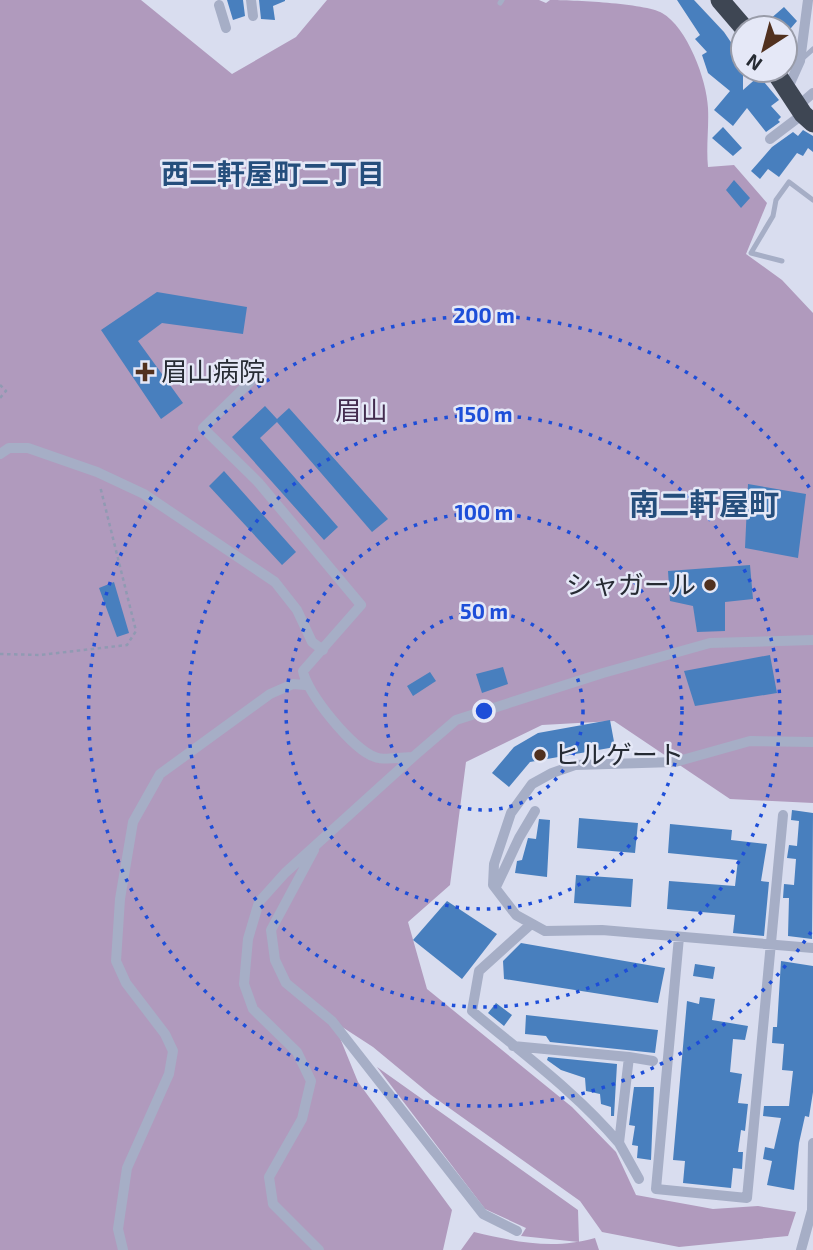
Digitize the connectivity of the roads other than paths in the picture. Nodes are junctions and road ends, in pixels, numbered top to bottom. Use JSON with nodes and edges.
{"nodes":[{"id":1,"x":251,"y":0,"type":"edge"},
{"id":2,"x":720,"y":0,"type":"edge"},
{"id":3,"x":808,"y":0,"type":"edge"},
{"id":4,"x":218,"y":2,"type":"edge"},
{"id":5,"x":732,"y":14,"type":"edge"},
{"id":6,"x":253,"y":16,"type":"dead end"},
{"id":7,"x":226,"y":28,"type":"dead end"},
{"id":8,"x":813,"y":50,"type":"edge"},
{"id":9,"x":800,"y":61,"type":"junction"},
{"id":10,"x":783,"y":84,"type":"edge"},
{"id":11,"x":787,"y":90,"type":"junction"},
{"id":12,"x":807,"y":109,"type":"edge"},
{"id":13,"x":770,"y":139,"type":"dead end"},
{"id":14,"x":813,"y":200,"type":"edge"},
{"id":15,"x":782,"y":261,"type":"dead end"},
{"id":16,"x":252,"y":380,"type":"dead end"},
{"id":17,"x":0,"y":454,"type":"edge"},
{"id":18,"x":813,"y":640,"type":"edge"},
{"id":19,"x":323,"y":650,"type":"junction"},
{"id":20,"x":305,"y":685,"type":"junction"},
{"id":21,"x":813,"y":742,"type":"edge"},
{"id":22,"x":413,"y":757,"type":"junction"},
{"id":23,"x":535,"y":811,"type":"dead end"},
{"id":24,"x":783,"y":815,"type":"dead end"},
{"id":25,"x":320,"y":840,"type":"junction"},
{"id":26,"x":496,"y":888,"type":"junction"},
{"id":27,"x":530,"y":925,"type":"junction"},
{"id":28,"x":679,"y":937,"type":"junction"},
{"id":29,"x":769,"y":944,"type":"junction"},
{"id":30,"x":813,"y":948,"type":"edge"},
{"id":31,"x":513,"y":1046,"type":"junction"},
{"id":32,"x":629,"y":1058,"type":"junction"},
{"id":33,"x":653,"y":1061,"type":"dead end"},
{"id":34,"x":619,"y":1143,"type":"junction"},
{"id":35,"x":813,"y":1143,"type":"edge"},
{"id":36,"x":639,"y":1179,"type":"dead end"},
{"id":37,"x":517,"y":1231,"type":"dead end"},
{"id":38,"x":123,"y":1250,"type":"edge"},
{"id":39,"x":319,"y":1250,"type":"edge"},
{"id":40,"x":801,"y":1250,"type":"edge"}],
"edges":[{"from":1,"to":6,"type":"street"},
{"from":2,"to":5,"type":"highway"},
{"from":3,"to":9,"type":"street"},
{"from":4,"to":7,"type":"street"},
{"from":8,"to":9,"type":"lane"},
{"from":9,"to":11,"type":"street"},
{"from":10,"to":11,"type":"highway"},
{"from":11,"to":12,"type":"highway"},
{"from":12,"to":13,"type":"street"},
{"from":14,"to":15,"type":"lane"},
{"from":16,"to":19,"type":"street"},
{"from":17,"to":19,"type":"street"},
{"from":18,"to":22,"type":"street"},
{"from":19,"to":20,"type":"street"},
{"from":20,"to":22,"type":"street"},
{"from":20,"to":38,"type":"street"},
{"from":21,"to":26,"type":"street"},
{"from":22,"to":25,"type":"street"},
{"from":23,"to":26,"type":"street"},
{"from":24,"to":29,"type":"street"},
{"from":25,"to":37,"type":"street"},
{"from":25,"to":39,"type":"street"},
{"from":26,"to":27,"type":"street"},
{"from":27,"to":28,"type":"street"},
{"from":27,"to":31,"type":"street"},
{"from":28,"to":29,"type":"street"},
{"from":28,"to":29,"type":"street"},
{"from":29,"to":30,"type":"street"},
{"from":31,"to":32,"type":"street"},
{"from":31,"to":34,"type":"street"},
{"from":32,"to":33,"type":"street"},
{"from":32,"to":34,"type":"street"},
{"from":34,"to":36,"type":"street"},
{"from":35,"to":40,"type":"street"}]}
